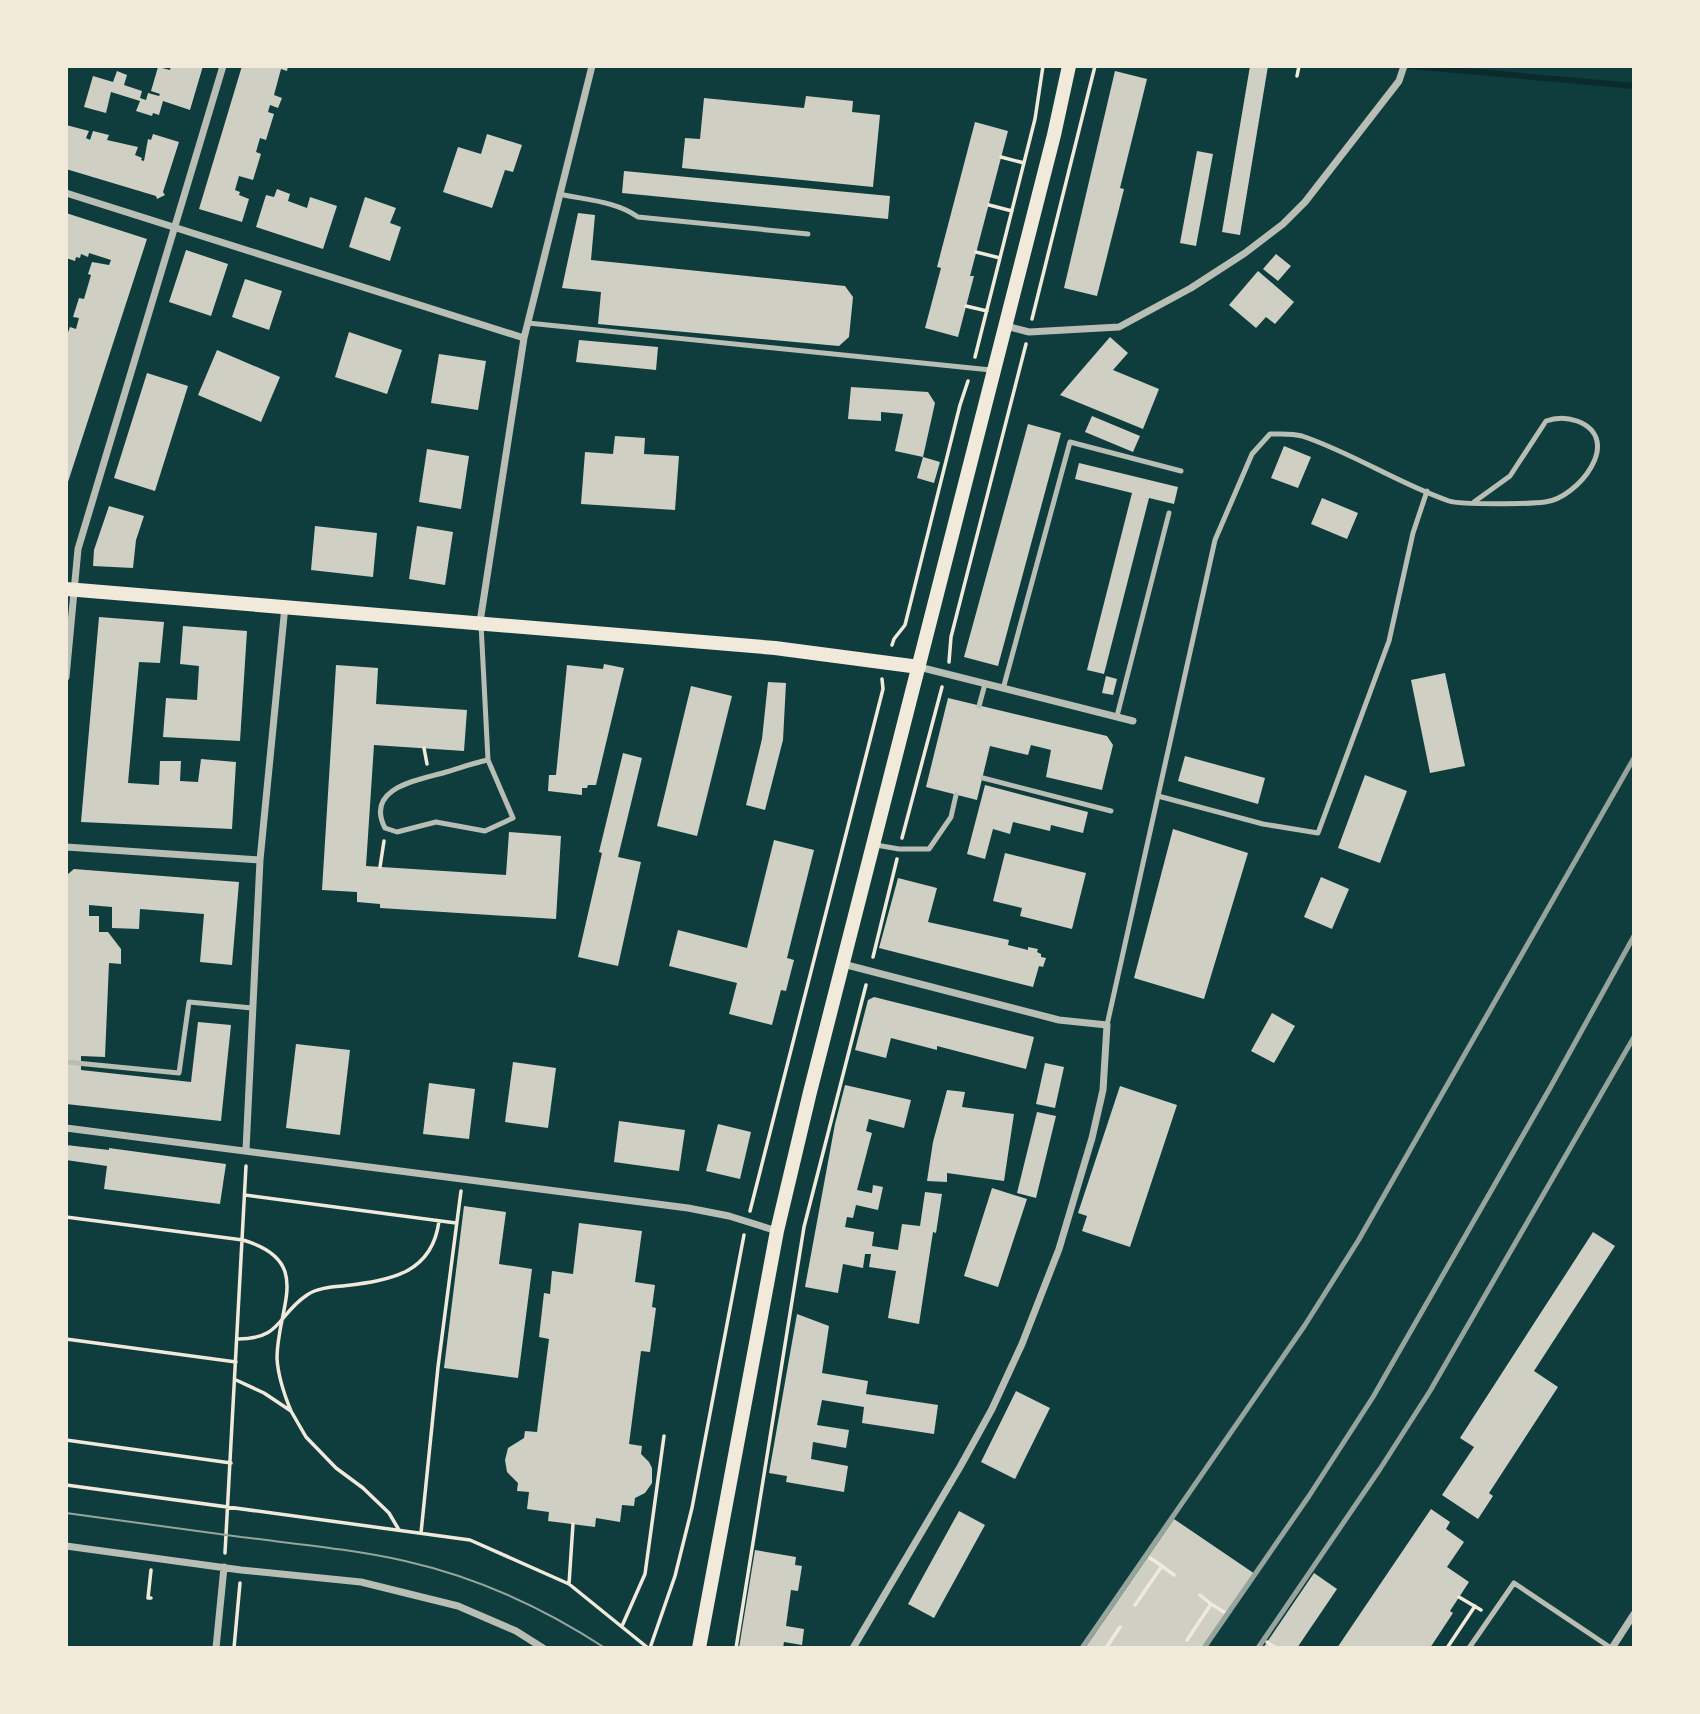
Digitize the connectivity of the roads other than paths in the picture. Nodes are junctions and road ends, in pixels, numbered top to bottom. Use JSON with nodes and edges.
{"nodes":[{"id":1,"x":223,"y":66,"type":"edge"},
{"id":2,"x":592,"y":66,"type":"edge"},
{"id":3,"x":1069,"y":66,"type":"edge"},
{"id":4,"x":1404,"y":66,"type":"edge"},
{"id":5,"x":66,"y":193,"type":"edge"},
{"id":6,"x":559,"y":194,"type":"junction"},
{"id":7,"x":175,"y":226,"type":"junction"},
{"id":8,"x":808,"y":234,"type":"dead end"},
{"id":9,"x":528,"y":323,"type":"junction"},
{"id":10,"x":1006,"y":326,"type":"junction"},
{"id":11,"x":523,"y":338,"type":"junction"},
{"id":12,"x":994,"y":371,"type":"junction"},
{"id":13,"x":1181,"y":471,"type":"dead end"},
{"id":14,"x":1427,"y":491,"type":"junction"},
{"id":15,"x":1474,"y":502,"type":"junction"},
{"id":16,"x":1169,"y":513,"type":"dead end"},
{"id":17,"x":71,"y":589,"type":"edge"},
{"id":18,"x":285,"y":606,"type":"junction"},
{"id":19,"x":481,"y":622,"type":"junction"},
{"id":20,"x":919,"y":667,"type":"junction"},
{"id":21,"x":66,"y":677,"type":"edge"},
{"id":22,"x":985,"y":684,"type":"junction"},
{"id":23,"x":1003,"y":689,"type":"junction"},
{"id":24,"x":979,"y":706,"type":"dead end"},
{"id":25,"x":1117,"y":716,"type":"junction"},
{"id":26,"x":1133,"y":720,"type":"dead end"},
{"id":27,"x":488,"y":760,"type":"junction"},
{"id":28,"x":983,"y":778,"type":"dead end"},
{"id":29,"x":956,"y":794,"type":"dead end"},
{"id":30,"x":1158,"y":796,"type":"junction"},
{"id":31,"x":1111,"y":811,"type":"dead end"},
{"id":32,"x":873,"y":844,"type":"junction"},
{"id":33,"x":66,"y":848,"type":"edge"},
{"id":34,"x":260,"y":860,"type":"junction"},
{"id":35,"x":843,"y":964,"type":"junction"},
{"id":36,"x":252,"y":1008,"type":"junction"},
{"id":37,"x":1107,"y":1025,"type":"junction"},
{"id":38,"x":66,"y":1062,"type":"edge"},
{"id":39,"x":66,"y":1128,"type":"edge"},
{"id":40,"x":246,"y":1150,"type":"junction"},
{"id":41,"x":777,"y":1231,"type":"junction"},
{"id":42,"x":66,"y":1546,"type":"edge"},
{"id":43,"x":224,"y":1567,"type":"junction"},
{"id":44,"x":1633,"y":1614,"type":"edge"},
{"id":45,"x":216,"y":1647,"type":"edge"},
{"id":46,"x":543,"y":1647,"type":"edge"},
{"id":47,"x":699,"y":1647,"type":"edge"},
{"id":48,"x":853,"y":1647,"type":"edge"},
{"id":49,"x":1469,"y":1647,"type":"edge"},
{"id":50,"x":1612,"y":1647,"type":"edge"}],
"edges":[{"from":1,"to":7,"type":"street"},
{"from":2,"to":6,"type":"street"},
{"from":3,"to":10,"type":"main road"},
{"from":4,"to":10,"type":"street"},
{"from":5,"to":7,"type":"street"},
{"from":6,"to":8,"type":"lane"},
{"from":6,"to":9,"type":"street"},
{"from":7,"to":11,"type":"street"},
{"from":7,"to":17,"type":"street"},
{"from":9,"to":11,"type":"street"},
{"from":9,"to":12,"type":"lane"},
{"from":10,"to":12,"type":"main road"},
{"from":11,"to":19,"type":"street"},
{"from":12,"to":20,"type":"main road"},
{"from":13,"to":23,"type":"lane"},
{"from":14,"to":15,"type":"lane"},
{"from":14,"to":30,"type":"lane"},
{"from":14,"to":30,"type":"lane"},
{"from":15,"to":15,"type":"lane"},
{"from":16,"to":25,"type":"lane"},
{"from":17,"to":18,"type":"main road"},
{"from":17,"to":21,"type":"street"},
{"from":18,"to":19,"type":"main road"},
{"from":18,"to":34,"type":"street"},
{"from":19,"to":20,"type":"main road"},
{"from":19,"to":27,"type":"lane"},
{"from":20,"to":22,"type":"street"},
{"from":20,"to":32,"type":"main road"},
{"from":22,"to":23,"type":"street"},
{"from":22,"to":24,"type":"lane"},
{"from":23,"to":25,"type":"street"},
{"from":25,"to":26,"type":"street"},
{"from":27,"to":27,"type":"lane"},
{"from":28,"to":31,"type":"lane"},
{"from":29,"to":32,"type":"lane"},
{"from":30,"to":37,"type":"lane"},
{"from":32,"to":35,"type":"main road"},
{"from":33,"to":34,"type":"street"},
{"from":34,"to":36,"type":"street"},
{"from":35,"to":37,"type":"street"},
{"from":35,"to":41,"type":"main road"},
{"from":36,"to":38,"type":"lane"},
{"from":36,"to":40,"type":"street"},
{"from":37,"to":48,"type":"street"},
{"from":39,"to":40,"type":"street"},
{"from":40,"to":41,"type":"street"},
{"from":41,"to":47,"type":"main road"},
{"from":42,"to":43,"type":"street"},
{"from":43,"to":45,"type":"street"},
{"from":43,"to":46,"type":"street"},
{"from":44,"to":50,"type":"street"},
{"from":49,"to":50,"type":"lane"}]}
